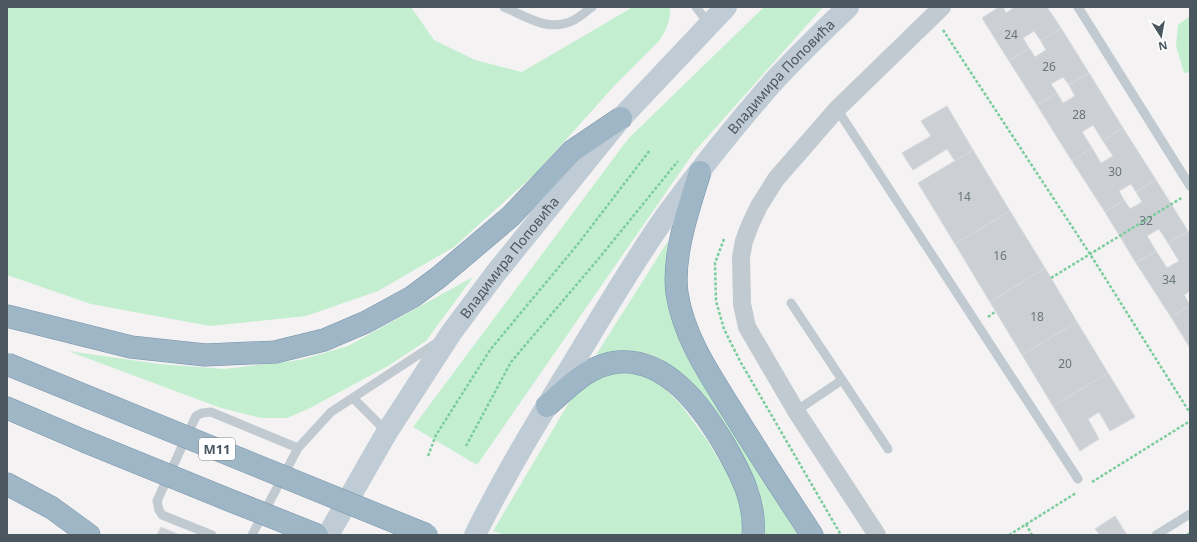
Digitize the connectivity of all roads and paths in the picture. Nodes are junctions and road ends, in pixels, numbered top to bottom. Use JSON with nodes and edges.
{"nodes":[{"id":1,"x":504,"y":7,"type":"edge"},
{"id":2,"x":592,"y":7,"type":"edge"},
{"id":3,"x":696,"y":7,"type":"edge"},
{"id":4,"x":726,"y":7,"type":"edge"},
{"id":5,"x":848,"y":7,"type":"edge"},
{"id":6,"x":1078,"y":7,"type":"edge"},
{"id":7,"x":937,"y":11,"type":"edge"},
{"id":8,"x":709,"y":24,"type":"junction"},
{"id":9,"x":837,"y":109,"type":"junction"},
{"id":10,"x":621,"y":118,"type":"junction"},
{"id":11,"x":650,"y":150,"type":"dead end"},
{"id":12,"x":678,"y":161,"type":"dead end"},
{"id":13,"x":700,"y":172,"type":"junction"},
{"id":14,"x":1190,"y":186,"type":"edge"},
{"id":15,"x":1185,"y":196,"type":"dead end"},
{"id":16,"x":724,"y":238,"type":"dead end"},
{"id":17,"x":1090,"y":254,"type":"junction"},
{"id":18,"x":1051,"y":278,"type":"dead end"},
{"id":19,"x":791,"y":303,"type":"dead end"},
{"id":20,"x":7,"y":316,"type":"edge"},
{"id":21,"x":451,"y":333,"type":"junction"},
{"id":22,"x":7,"y":364,"type":"edge"},
{"id":23,"x":842,"y":380,"type":"junction"},
{"id":24,"x":353,"y":398,"type":"junction"},
{"id":25,"x":547,"y":406,"type":"junction"},
{"id":26,"x":7,"y":408,"type":"edge"},
{"id":27,"x":796,"y":411,"type":"junction"},
{"id":28,"x":1190,"y":413,"type":"edge"},
{"id":29,"x":1190,"y":421,"type":"edge"},
{"id":30,"x":387,"y":432,"type":"junction"},
{"id":31,"x":466,"y":446,"type":"dead end"},
{"id":32,"x":298,"y":448,"type":"junction"},
{"id":33,"x":888,"y":449,"type":"dead end"},
{"id":34,"x":428,"y":456,"type":"dead end"},
{"id":35,"x":1078,"y":479,"type":"dead end"},
{"id":36,"x":1092,"y":483,"type":"dead end"},
{"id":37,"x":7,"y":484,"type":"edge"},
{"id":38,"x":1078,"y":491,"type":"dead end"},
{"id":39,"x":1190,"y":514,"type":"edge"},
{"id":40,"x":1026,"y":524,"type":"junction"},
{"id":41,"x":1190,"y":533,"type":"edge"},
{"id":42,"x":89,"y":535,"type":"edge"},
{"id":43,"x":212,"y":535,"type":"edge"},
{"id":44,"x":252,"y":535,"type":"edge"},
{"id":45,"x":317,"y":535,"type":"edge"},
{"id":46,"x":328,"y":535,"type":"edge"},
{"id":47,"x":427,"y":535,"type":"edge"},
{"id":48,"x":475,"y":535,"type":"edge"},
{"id":49,"x":754,"y":535,"type":"edge"},
{"id":50,"x":812,"y":535,"type":"edge"},
{"id":51,"x":841,"y":535,"type":"edge"},
{"id":52,"x":877,"y":535,"type":"edge"},
{"id":53,"x":1009,"y":535,"type":"edge"},
{"id":54,"x":1032,"y":535,"type":"edge"},
{"id":55,"x":1156,"y":535,"type":"edge"},
{"id":56,"x":1187,"y":535,"type":"edge"}],
"edges":[{"from":1,"to":2,"type":"lane"},
{"from":3,"to":8,"type":"lane"},
{"from":4,"to":8,"type":"main road","name":"Владимира Поповића"},
{"from":5,"to":13,"type":"main road","name":"Владимира Поповића"},
{"from":6,"to":14,"type":"lane"},
{"from":7,"to":9,"type":"street"},
{"from":7,"to":17,"type":"path"},
{"from":8,"to":10,"type":"main road","name":"Владимира Поповића"},
{"from":9,"to":27,"type":"street"},
{"from":9,"to":35,"type":"lane"},
{"from":10,"to":20,"type":"highway"},
{"from":10,"to":21,"type":"main road","name":"Владимира Поповића"},
{"from":11,"to":34,"type":"path"},
{"from":12,"to":31,"type":"path"},
{"from":13,"to":25,"type":"main road","name":"Владимира Поповића"},
{"from":13,"to":50,"type":"highway"},
{"from":15,"to":17,"type":"path"},
{"from":16,"to":51,"type":"path"},
{"from":17,"to":18,"type":"path"},
{"from":17,"to":28,"type":"path"},
{"from":19,"to":23,"type":"lane"},
{"from":21,"to":24,"type":"lane"},
{"from":21,"to":30,"type":"main road","name":"Владимира Поповића"},
{"from":22,"to":47,"type":"highway","number":"M11","bridge":true},
{"from":23,"to":27,"type":"lane"},
{"from":23,"to":33,"type":"lane"},
{"from":24,"to":30,"type":"lane"},
{"from":24,"to":32,"type":"lane"},
{"from":25,"to":48,"type":"main road","name":"Владимира Поповића"},
{"from":25,"to":49,"type":"highway"},
{"from":26,"to":45,"type":"highway","bridge":true},
{"from":27,"to":52,"type":"street"},
{"from":29,"to":36,"type":"path"},
{"from":30,"to":46,"type":"main road","name":"Владимира Поповића"},
{"from":32,"to":43,"type":"lane"},
{"from":32,"to":44,"type":"lane"},
{"from":37,"to":42,"type":"highway"},
{"from":38,"to":40,"type":"path"},
{"from":39,"to":55,"type":"lane"},
{"from":40,"to":53,"type":"path"},
{"from":40,"to":54,"type":"path"},
{"from":41,"to":56,"type":"path"}]}
